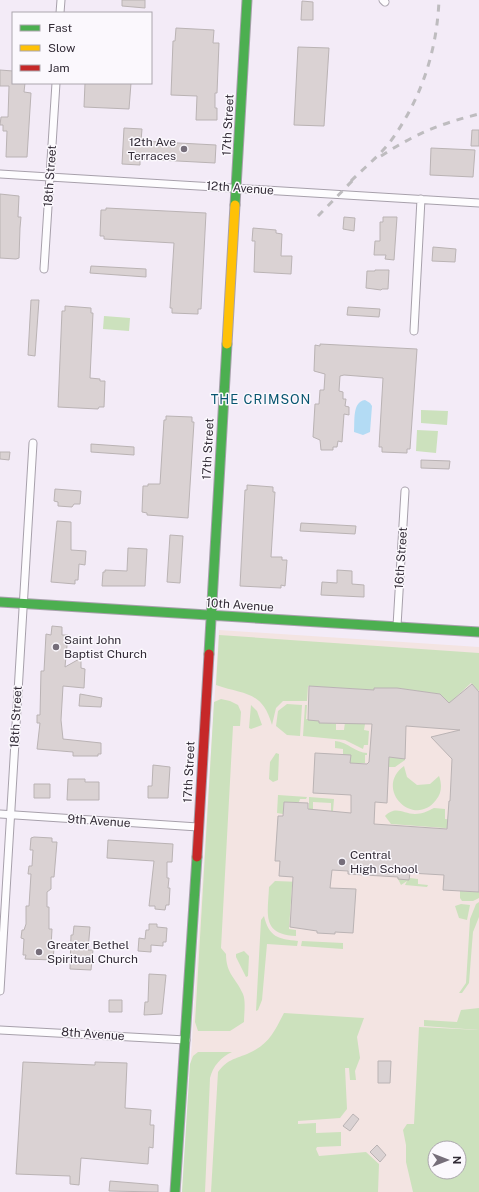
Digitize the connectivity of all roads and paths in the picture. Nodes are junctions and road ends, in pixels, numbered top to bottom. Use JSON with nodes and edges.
{"nodes":[{"id":1,"x":61,"y":0,"type":"edge"},
{"id":2,"x":247,"y":0,"type":"edge"},
{"id":3,"x":60,"y":12,"type":"edge"},
{"id":4,"x":56,"y":84,"type":"edge"},
{"id":5,"x":0,"y":174,"type":"edge"},
{"id":6,"x":50,"y":177,"type":"junction"},
{"id":7,"x":237,"y":188,"type":"junction"},
{"id":8,"x":421,"y":199,"type":"junction"},
{"id":9,"x":479,"y":203,"type":"edge"},
{"id":10,"x":44,"y":269,"type":"dead end"},
{"id":11,"x":414,"y":331,"type":"dead end"},
{"id":12,"x":33,"y":443,"type":"dead end"},
{"id":13,"x":405,"y":491,"type":"dead end"},
{"id":14,"x":0,"y":602,"type":"edge"},
{"id":15,"x":23,"y":603,"type":"junction"},
{"id":16,"x":211,"y":615,"type":"junction"},
{"id":17,"x":397,"y":626,"type":"junction"},
{"id":18,"x":479,"y":632,"type":"edge"},
{"id":19,"x":0,"y":814,"type":"edge"},
{"id":20,"x":11,"y":815,"type":"junction"},
{"id":21,"x":198,"y":827,"type":"junction"},
{"id":22,"x":0,"y":991,"type":"edge"},
{"id":23,"x":0,"y":1030,"type":"edge"},
{"id":24,"x":186,"y":1040,"type":"junction"},
{"id":25,"x":175,"y":1192,"type":"edge"}],
"edges":[{"from":1,"to":3,"type":"street"},
{"from":2,"to":7,"type":"street","name":"17th Street"},
{"from":4,"to":6,"type":"street","name":"18th Street"},
{"from":5,"to":6,"type":"street","name":"12th Avenue"},
{"from":6,"to":7,"type":"street","name":"12th Avenue"},
{"from":6,"to":10,"type":"street","name":"18th Street"},
{"from":7,"to":8,"type":"street","name":"12th Avenue"},
{"from":7,"to":16,"type":"street","name":"17th Street"},
{"from":8,"to":9,"type":"street","name":"12th Avenue"},
{"from":8,"to":11,"type":"street"},
{"from":12,"to":15,"type":"street","name":"18th Street"},
{"from":13,"to":17,"type":"street","name":"16th Street"},
{"from":14,"to":15,"type":"street","name":"10th Avenue"},
{"from":15,"to":16,"type":"street","name":"10th Avenue"},
{"from":15,"to":20,"type":"street","name":"18th Street"},
{"from":16,"to":17,"type":"street","name":"10th Avenue"},
{"from":16,"to":21,"type":"street","name":"17th Street"},
{"from":17,"to":18,"type":"street","name":"10th Avenue"},
{"from":19,"to":20,"type":"street","name":"9th Avenue"},
{"from":20,"to":21,"type":"street","name":"9th Avenue"},
{"from":20,"to":22,"type":"street","name":"18th Street"},
{"from":21,"to":24,"type":"street","name":"17th Street"},
{"from":23,"to":24,"type":"street","name":"8th Avenue"},
{"from":24,"to":25,"type":"street","name":"17th Street"}]}
